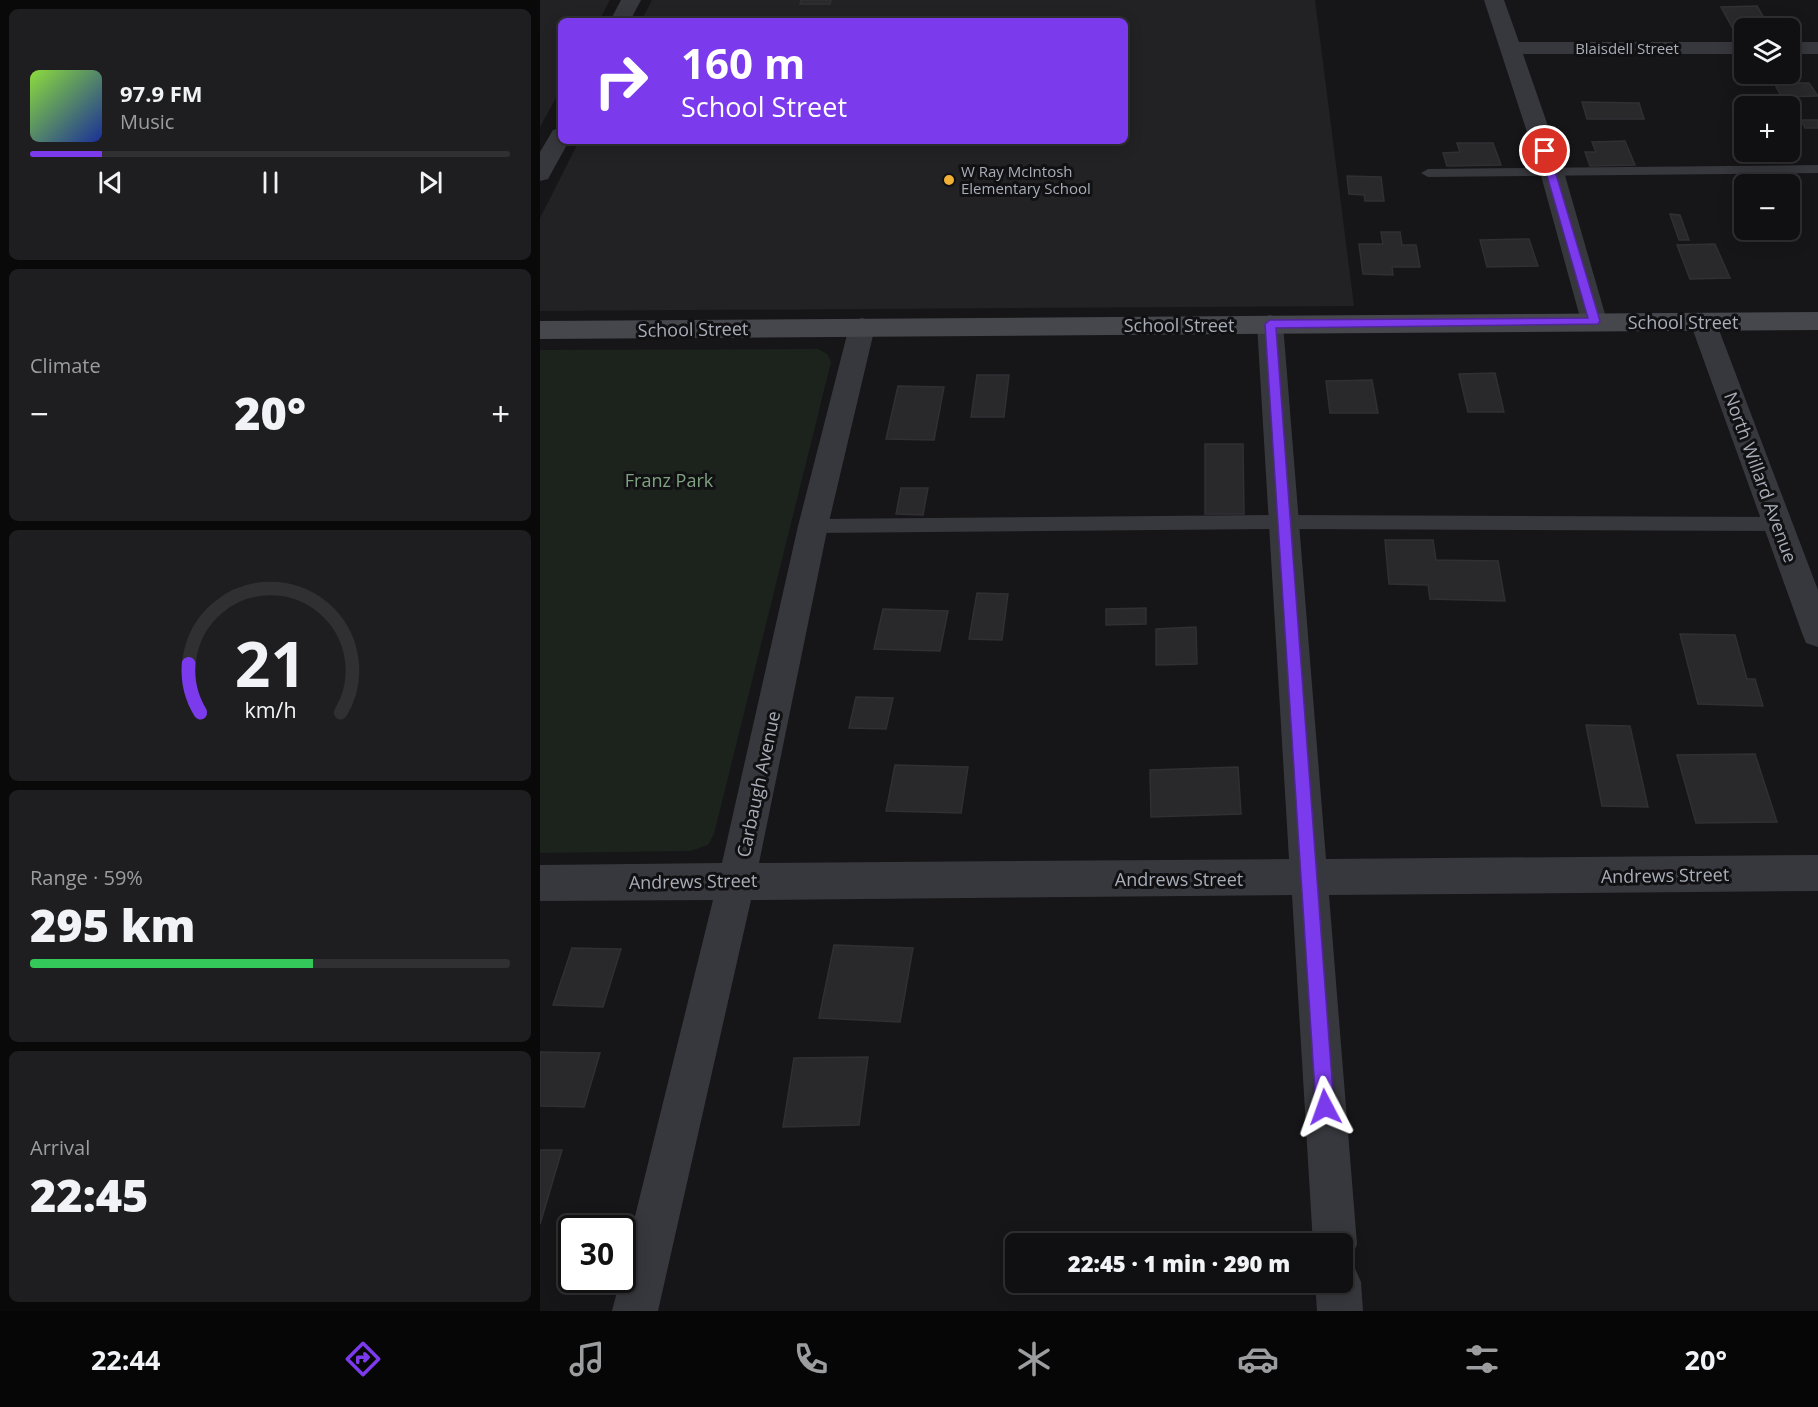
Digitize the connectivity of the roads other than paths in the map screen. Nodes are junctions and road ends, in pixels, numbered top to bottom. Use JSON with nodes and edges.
{"nodes":[{"id":1,"x":631,"y":0,"type":"edge"},
{"id":2,"x":1494,"y":0,"type":"edge"},
{"id":3,"x":622,"y":18,"type":"edge"},
{"id":4,"x":1509,"y":48,"type":"junction"},
{"id":5,"x":1734,"y":48,"type":"edge"},
{"id":6,"x":1800,"y":48,"type":"edge"},
{"id":7,"x":1818,"y":48,"type":"edge"},
{"id":8,"x":558,"y":141,"type":"edge"},
{"id":9,"x":1818,"y":169,"type":"edge"},
{"id":10,"x":1552,"y":171,"type":"junction"},
{"id":11,"x":1428,"y":173,"type":"dead end"},
{"id":12,"x":540,"y":174,"type":"edge"},
{"id":13,"x":1594,"y":321,"type":"junction"},
{"id":14,"x":1818,"y":321,"type":"edge"},
{"id":15,"x":1703,"y":322,"type":"junction"},
{"id":16,"x":1270,"y":324,"type":"junction"},
{"id":17,"x":862,"y":327,"type":"junction"},
{"id":18,"x":540,"y":330,"type":"edge"},
{"id":19,"x":1285,"y":522,"type":"junction"},
{"id":20,"x":1779,"y":524,"type":"junction"},
{"id":21,"x":813,"y":526,"type":"junction"},
{"id":22,"x":1818,"y":633,"type":"edge"},
{"id":23,"x":1818,"y":873,"type":"edge"},
{"id":24,"x":1308,"y":879,"type":"junction"},
{"id":25,"x":737,"y":880,"type":"junction"},
{"id":26,"x":540,"y":883,"type":"edge"},
{"id":27,"x":1334,"y":1233,"type":"edge"},
{"id":28,"x":1339,"y":1293,"type":"edge"},
{"id":29,"x":635,"y":1311,"type":"edge"},
{"id":30,"x":1340,"y":1311,"type":"edge"}],
"edges":[{"from":1,"to":3,"type":"street"},
{"from":2,"to":4,"type":"street"},
{"from":4,"to":5,"type":"street","name":"Blaisdell Street"},
{"from":4,"to":10,"type":"street"},
{"from":6,"to":7,"type":"street"},
{"from":8,"to":12,"type":"street"},
{"from":9,"to":10,"type":"lane"},
{"from":10,"to":11,"type":"lane"},
{"from":10,"to":13,"type":"street"},
{"from":13,"to":15,"type":"main road","name":"School Street"},
{"from":13,"to":16,"type":"main road","name":"School Street"},
{"from":14,"to":15,"type":"main road","name":"School Street"},
{"from":15,"to":20,"type":"street","name":"North Willard Avenue"},
{"from":16,"to":17,"type":"main road","name":"School Street"},
{"from":16,"to":19,"type":"street"},
{"from":17,"to":18,"type":"main road","name":"School Street"},
{"from":17,"to":21,"type":"street","name":"Carbaugh Avenue"},
{"from":19,"to":20,"type":"lane"},
{"from":19,"to":21,"type":"lane"},
{"from":19,"to":24,"type":"street"},
{"from":20,"to":22,"type":"street","name":"North Willard Avenue"},
{"from":21,"to":25,"type":"street","name":"Carbaugh Avenue"},
{"from":23,"to":24,"type":"street","name":"Andrews Street"},
{"from":24,"to":25,"type":"street","name":"Andrews Street"},
{"from":24,"to":27,"type":"street"},
{"from":25,"to":26,"type":"street","name":"Andrews Street"},
{"from":25,"to":29,"type":"street","name":"Carbaugh Avenue"},
{"from":28,"to":30,"type":"street"}]}
